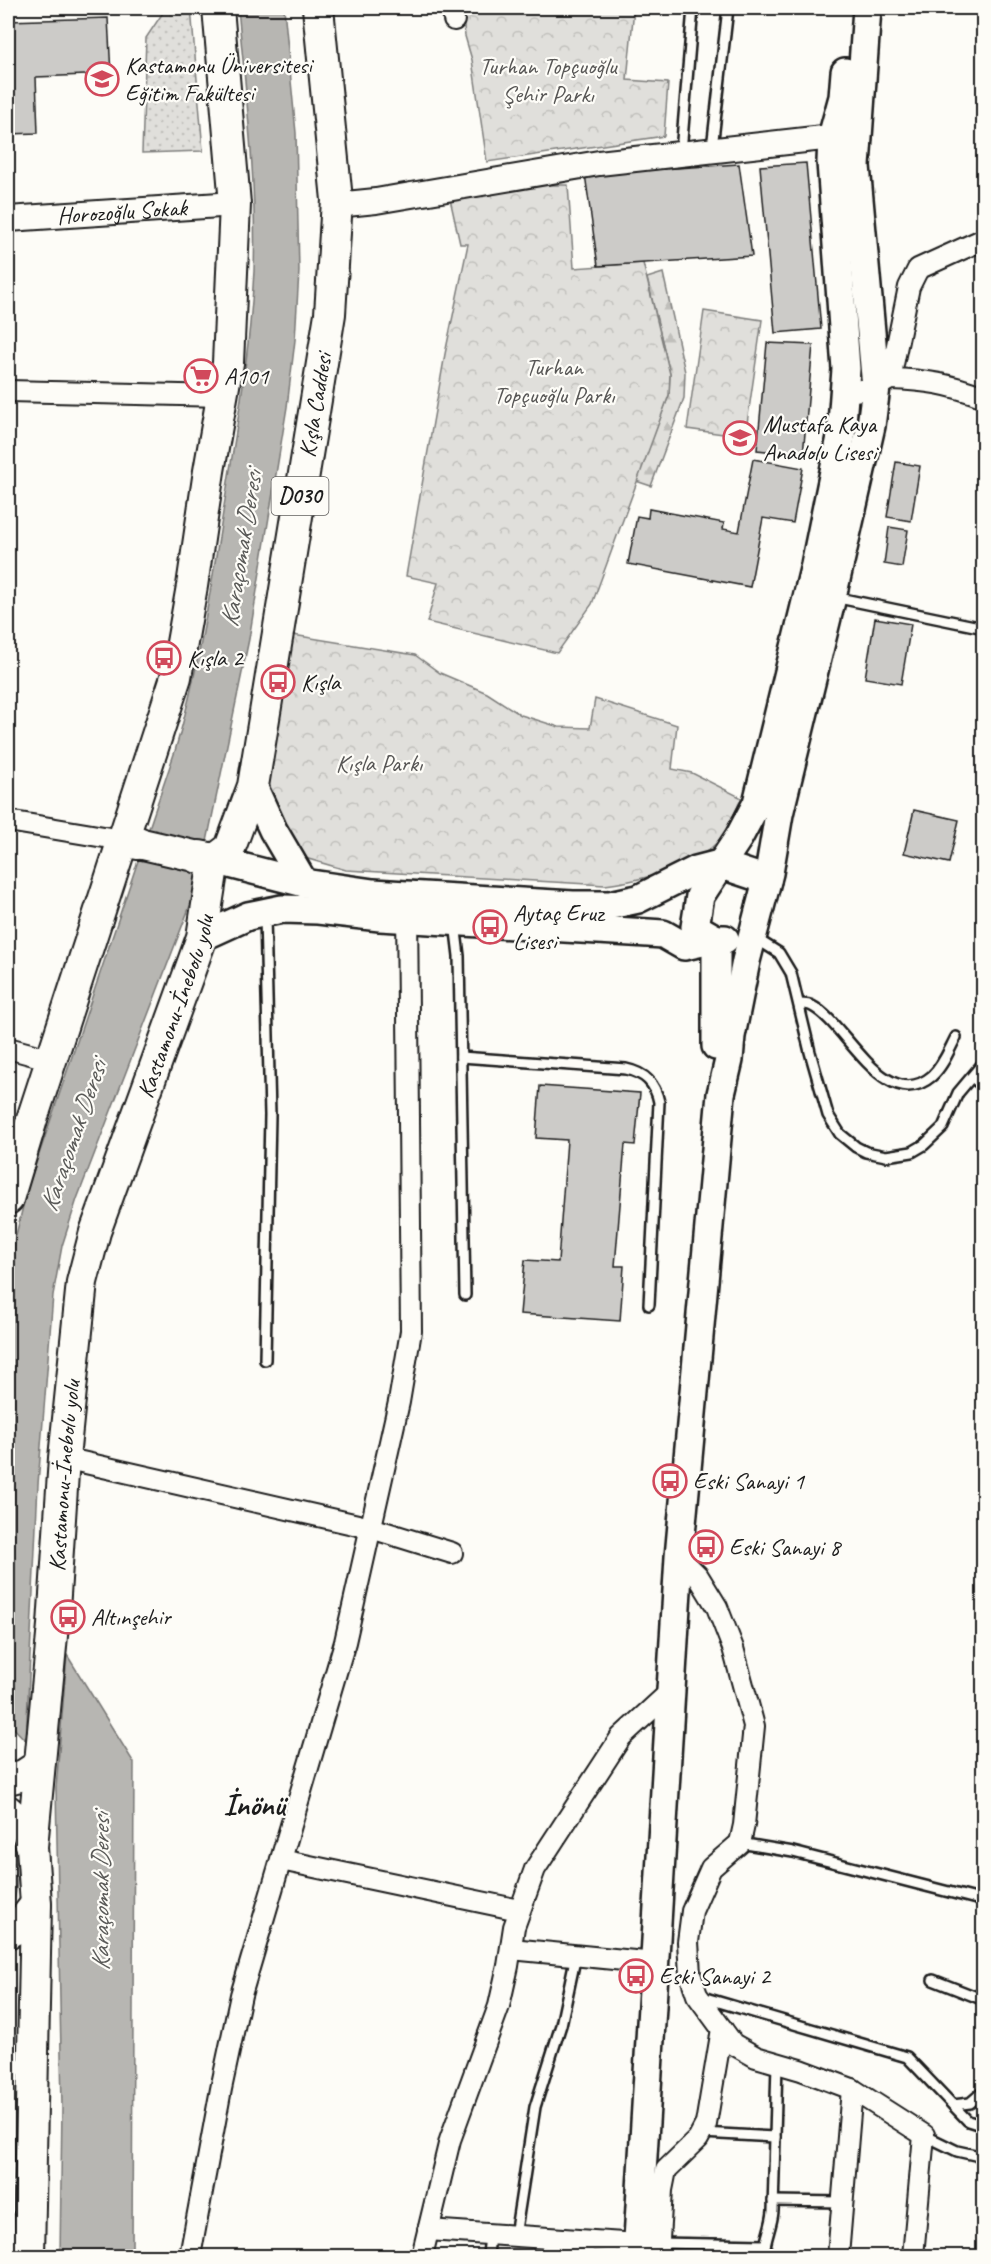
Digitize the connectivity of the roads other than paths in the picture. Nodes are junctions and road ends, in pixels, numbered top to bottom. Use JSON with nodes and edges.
{"nodes":[{"id":1,"x":218,"y":8,"type":"edge"},
{"id":2,"x":318,"y":8,"type":"edge"},
{"id":3,"x":693,"y":8,"type":"edge"},
{"id":4,"x":728,"y":8,"type":"edge"},
{"id":5,"x":851,"y":8,"type":"edge"},
{"id":6,"x":867,"y":8,"type":"edge"},
{"id":7,"x":844,"y":137,"type":"junction"},
{"id":8,"x":712,"y":151,"type":"junction"},
{"id":9,"x":680,"y":154,"type":"junction"},
{"id":10,"x":235,"y":204,"type":"junction"},
{"id":11,"x":336,"y":205,"type":"junction"},
{"id":12,"x":8,"y":219,"type":"edge"},
{"id":13,"x":984,"y":239,"type":"edge"},
{"id":14,"x":883,"y":383,"type":"junction"},
{"id":15,"x":8,"y":391,"type":"edge"},
{"id":16,"x":845,"y":393,"type":"junction"},
{"id":17,"x":223,"y":396,"type":"junction"},
{"id":18,"x":984,"y":397,"type":"edge"},
{"id":19,"x":820,"y":594,"type":"junction"},
{"id":20,"x":984,"y":627,"type":"edge"},
{"id":21,"x":253,"y":786,"type":"junction"},
{"id":22,"x":8,"y":821,"type":"edge"},
{"id":23,"x":130,"y":842,"type":"junction"},
{"id":24,"x":206,"y":859,"type":"junction"},
{"id":25,"x":719,"y":864,"type":"junction"},
{"id":26,"x":767,"y":880,"type":"junction"},
{"id":27,"x":304,"y":883,"type":"junction"},
{"id":28,"x":407,"y":907,"type":"junction"},
{"id":29,"x":265,"y":911,"type":"junction"},
{"id":30,"x":454,"y":920,"type":"junction"},
{"id":31,"x":753,"y":936,"type":"junction"},
{"id":32,"x":202,"y":937,"type":"junction"},
{"id":33,"x":716,"y":939,"type":"junction"},
{"id":34,"x":799,"y":1004,"type":"junction"},
{"id":35,"x":956,"y":1037,"type":"dead end"},
{"id":36,"x":8,"y":1048,"type":"edge"},
{"id":37,"x":461,"y":1057,"type":"junction"},
{"id":38,"x":52,"y":1060,"type":"junction"},
{"id":39,"x":984,"y":1062,"type":"edge"},
{"id":40,"x":972,"y":1077,"type":"junction"},
{"id":41,"x":984,"y":1087,"type":"edge"},
{"id":42,"x":721,"y":1094,"type":"junction"},
{"id":43,"x":10,"y":1182,"type":"edge"},
{"id":44,"x":465,"y":1295,"type":"dead end"},
{"id":45,"x":649,"y":1305,"type":"dead end"},
{"id":46,"x":265,"y":1360,"type":"dead end"},
{"id":47,"x":64,"y":1458,"type":"junction"},
{"id":48,"x":371,"y":1528,"type":"junction"},
{"id":49,"x":452,"y":1553,"type":"dead end"},
{"id":50,"x":679,"y":1557,"type":"junction"},
{"id":51,"x":670,"y":1691,"type":"junction"},
{"id":52,"x":39,"y":1765,"type":"junction"},
{"id":53,"x":8,"y":1779,"type":"edge"},
{"id":54,"x":8,"y":1811,"type":"edge"},
{"id":55,"x":740,"y":1843,"type":"junction"},
{"id":56,"x":32,"y":1847,"type":"junction"},
{"id":57,"x":281,"y":1860,"type":"junction"},
{"id":58,"x":984,"y":1902,"type":"edge"},
{"id":59,"x":36,"y":1904,"type":"junction"},
{"id":60,"x":519,"y":1910,"type":"junction"},
{"id":61,"x":8,"y":1933,"type":"edge"},
{"id":62,"x":511,"y":1949,"type":"junction"},
{"id":63,"x":576,"y":1955,"type":"junction"},
{"id":64,"x":655,"y":1963,"type":"junction"},
{"id":65,"x":933,"y":1980,"type":"dead end"},
{"id":66,"x":697,"y":1995,"type":"junction"},
{"id":67,"x":984,"y":2000,"type":"edge"},
{"id":68,"x":722,"y":2029,"type":"junction"},
{"id":69,"x":777,"y":2063,"type":"junction"},
{"id":70,"x":852,"y":2089,"type":"junction"},
{"id":71,"x":984,"y":2091,"type":"edge"},
{"id":72,"x":953,"y":2105,"type":"junction"},
{"id":73,"x":984,"y":2126,"type":"edge"},
{"id":74,"x":702,"y":2133,"type":"junction"},
{"id":75,"x":924,"y":2135,"type":"junction"},
{"id":76,"x":775,"y":2137,"type":"junction"},
{"id":77,"x":984,"y":2157,"type":"edge"},
{"id":78,"x":773,"y":2201,"type":"junction"},
{"id":79,"x":843,"y":2202,"type":"junction"},
{"id":80,"x":428,"y":2230,"type":"junction"},
{"id":81,"x":490,"y":2234,"type":"junction"},
{"id":82,"x":515,"y":2236,"type":"junction"},
{"id":83,"x":764,"y":2245,"type":"junction"},
{"id":84,"x":588,"y":2249,"type":"edge"},
{"id":85,"x":648,"y":2250,"type":"edge"},
{"id":86,"x":29,"y":2256,"type":"edge"},
{"id":87,"x":190,"y":2256,"type":"edge"},
{"id":88,"x":423,"y":2256,"type":"edge"},
{"id":89,"x":488,"y":2256,"type":"edge"},
{"id":90,"x":764,"y":2256,"type":"edge"},
{"id":91,"x":838,"y":2256,"type":"edge"},
{"id":92,"x":913,"y":2256,"type":"edge"}],
"edges":[{"from":1,"to":10,"type":"main road"},
{"from":2,"to":11,"type":"main road","name":"Kışla Caddesi"},
{"from":3,"to":9,"type":"lane"},
{"from":4,"to":8,"type":"lane"},
{"from":5,"to":7,"type":"main road"},
{"from":6,"to":7,"type":"main road"},
{"from":7,"to":8,"type":"street"},
{"from":7,"to":14,"type":"main road"},
{"from":7,"to":16,"type":"main road"},
{"from":8,"to":9,"type":"street"},
{"from":9,"to":11,"type":"street"},
{"from":10,"to":12,"type":"street","name":"Horozoğlu Sokak"},
{"from":10,"to":17,"type":"main road"},
{"from":11,"to":21,"type":"main road","name":"Kışla Caddesi","number":"D030"},
{"from":13,"to":14,"type":"street"},
{"from":14,"to":16,"type":"street"},
{"from":14,"to":18,"type":"street"},
{"from":14,"to":19,"type":"main road"},
{"from":15,"to":17,"type":"street"},
{"from":16,"to":19,"type":"main road"},
{"from":17,"to":23,"type":"main road"},
{"from":19,"to":20,"type":"lane"},
{"from":19,"to":25,"type":"main road"},
{"from":19,"to":26,"type":"main road"},
{"from":21,"to":24,"type":"main road","name":"Kışla Caddesi","number":"D030"},
{"from":21,"to":27,"type":"main road"},
{"from":22,"to":23,"type":"street"},
{"from":23,"to":24,"type":"main road"},
{"from":23,"to":38,"type":"main road"},
{"from":24,"to":27,"type":"main road"},
{"from":24,"to":32,"type":"main road","name":"Kastamonu-İnebolu yolu"},
{"from":25,"to":26,"type":"main road"},
{"from":25,"to":28,"type":"main road"},
{"from":25,"to":33,"type":"main road"},
{"from":26,"to":31,"type":"main road"},
{"from":27,"to":28,"type":"main road"},
{"from":28,"to":29,"type":"main road"},
{"from":28,"to":30,"type":"main road"},
{"from":28,"to":48,"type":"street"},
{"from":29,"to":32,"type":"main road"},
{"from":29,"to":46,"type":"lane"},
{"from":30,"to":33,"type":"main road"},
{"from":30,"to":37,"type":"lane"},
{"from":31,"to":33,"type":"main road"},
{"from":31,"to":34,"type":"lane"},
{"from":31,"to":42,"type":"main road"},
{"from":32,"to":47,"type":"main road","name":"Kastamonu-İnebolu yolu"},
{"from":33,"to":42,"type":"main road"},
{"from":34,"to":35,"type":"lane"},
{"from":34,"to":40,"type":"lane"},
{"from":36,"to":38,"type":"street"},
{"from":37,"to":44,"type":"lane"},
{"from":37,"to":45,"type":"lane"},
{"from":38,"to":43,"type":"main road"},
{"from":39,"to":40,"type":"lane"},
{"from":40,"to":41,"type":"lane"},
{"from":42,"to":50,"type":"main road"},
{"from":47,"to":48,"type":"street"},
{"from":47,"to":52,"type":"main road","name":"Kastamonu-İnebolu yolu"},
{"from":48,"to":49,"type":"street"},
{"from":48,"to":57,"type":"street"},
{"from":50,"to":51,"type":"main road"},
{"from":50,"to":55,"type":"street"},
{"from":51,"to":60,"type":"street"},
{"from":51,"to":64,"type":"main road"},
{"from":52,"to":53,"type":"main road"},
{"from":52,"to":56,"type":"main road","name":"Kastamonu-İnebolu yolu"},
{"from":54,"to":56,"type":"main road"},
{"from":55,"to":58,"type":"lane"},
{"from":55,"to":66,"type":"street"},
{"from":56,"to":59,"type":"main road","name":"Kastamonu-İnebolu yolu"},
{"from":57,"to":60,"type":"street"},
{"from":57,"to":87,"type":"street"},
{"from":59,"to":61,"type":"main road"},
{"from":59,"to":86,"type":"main road","name":"Kastamonu-İnebolu yolu"},
{"from":60,"to":62,"type":"street"},
{"from":62,"to":63,"type":"street"},
{"from":62,"to":80,"type":"street"},
{"from":63,"to":64,"type":"street"},
{"from":63,"to":82,"type":"lane"},
{"from":64,"to":85,"type":"main road"},
{"from":65,"to":67,"type":"lane"},
{"from":66,"to":68,"type":"street"},
{"from":66,"to":72,"type":"lane"},
{"from":68,"to":69,"type":"street"},
{"from":68,"to":74,"type":"street"},
{"from":69,"to":70,"type":"street"},
{"from":69,"to":76,"type":"lane"},
{"from":70,"to":75,"type":"street"},
{"from":70,"to":79,"type":"street"},
{"from":71,"to":72,"type":"lane"},
{"from":72,"to":73,"type":"lane"},
{"from":74,"to":76,"type":"lane"},
{"from":74,"to":85,"type":"street"},
{"from":75,"to":77,"type":"lane"},
{"from":75,"to":92,"type":"street"},
{"from":76,"to":78,"type":"lane"},
{"from":78,"to":79,"type":"lane"},
{"from":78,"to":83,"type":"lane"},
{"from":79,"to":91,"type":"street"},
{"from":80,"to":81,"type":"street"},
{"from":80,"to":88,"type":"street"},
{"from":81,"to":82,"type":"street"},
{"from":81,"to":89,"type":"lane"},
{"from":82,"to":84,"type":"street"},
{"from":83,"to":85,"type":"lane"},
{"from":83,"to":90,"type":"lane"},
{"from":84,"to":85,"type":"street"}]}
